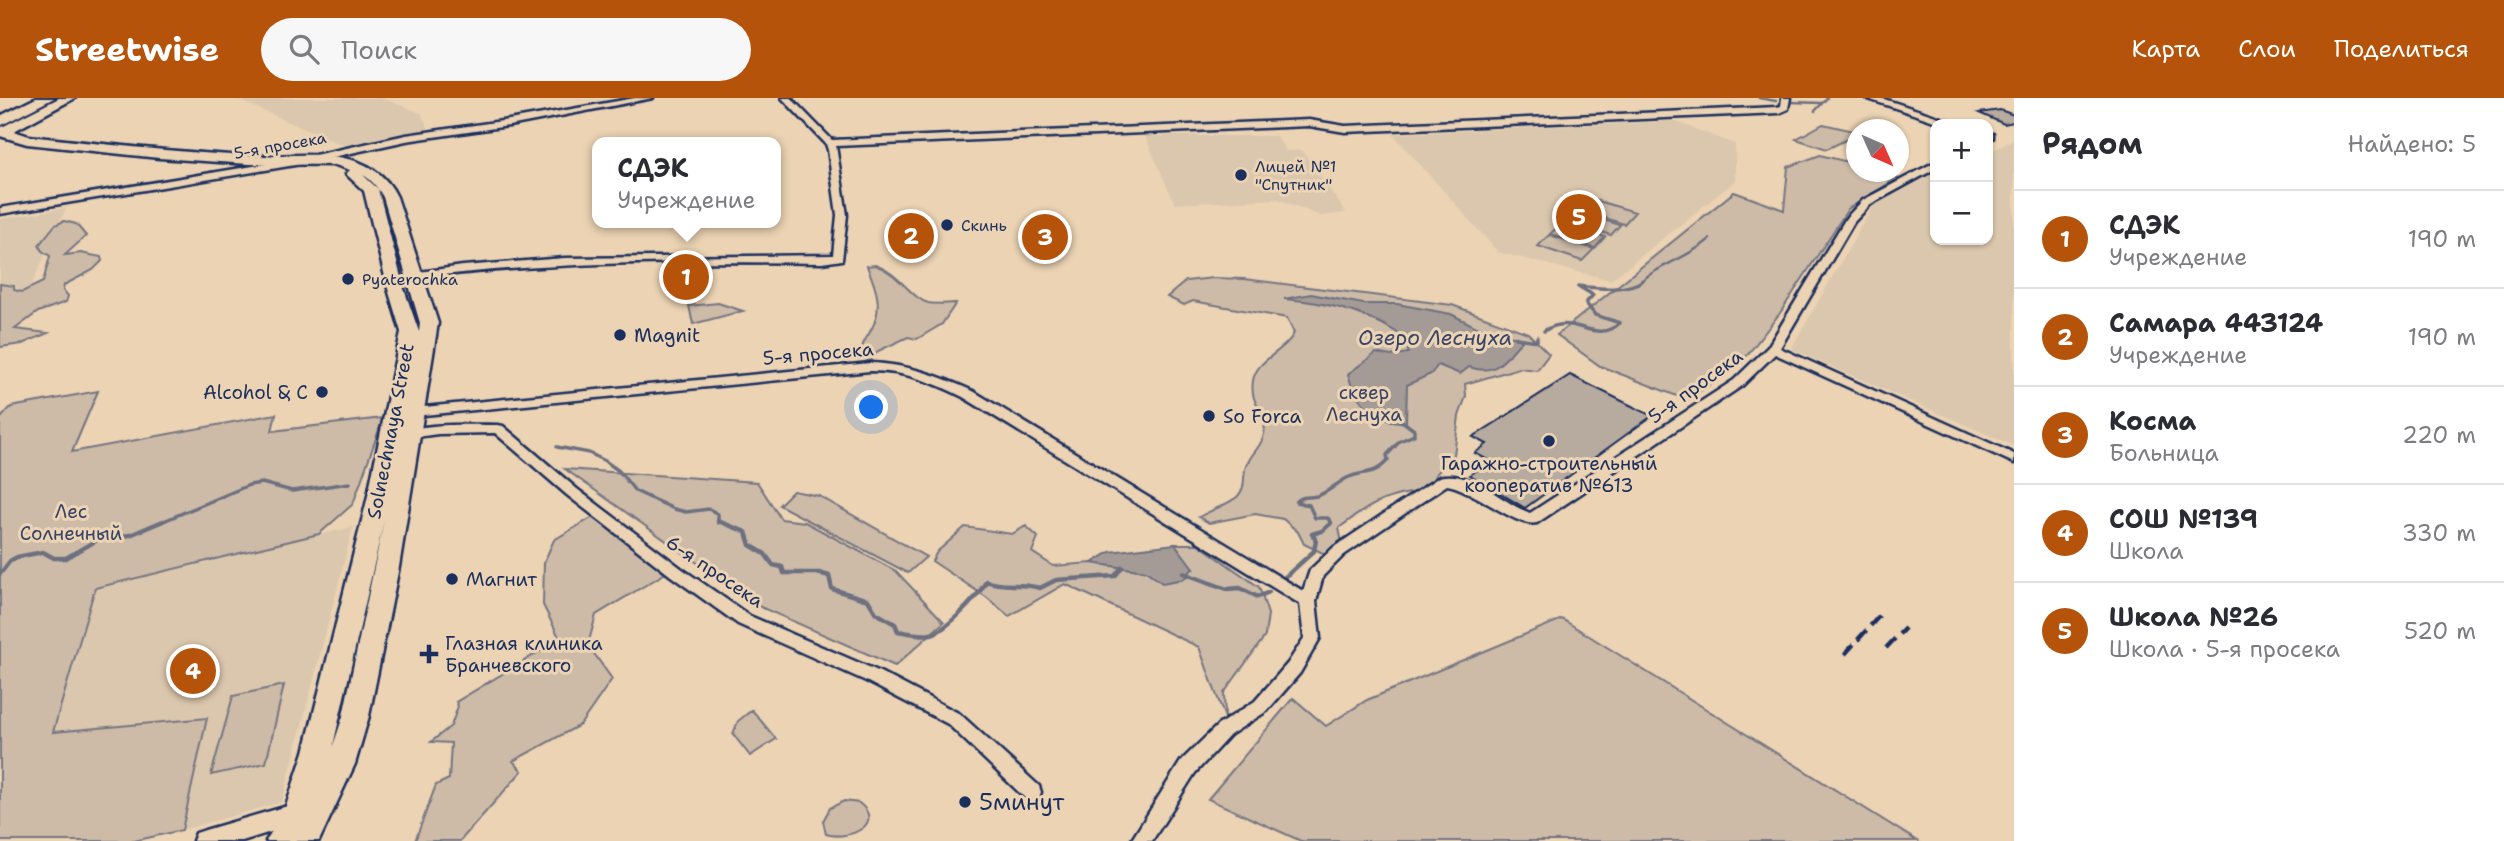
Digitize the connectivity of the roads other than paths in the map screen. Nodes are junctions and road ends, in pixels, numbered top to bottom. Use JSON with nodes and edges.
{"nodes":[{"id":1,"x":27,"y":98,"type":"edge"},
{"id":2,"x":47,"y":98,"type":"edge"},
{"id":3,"x":69,"y":98,"type":"edge"},
{"id":4,"x":649,"y":98,"type":"edge"},
{"id":5,"x":786,"y":98,"type":"edge"},
{"id":6,"x":1786,"y":98,"type":"edge"},
{"id":7,"x":1870,"y":98,"type":"edge"},
{"id":8,"x":0,"y":113,"type":"edge"},
{"id":9,"x":1938,"y":119,"type":"edge"},
{"id":10,"x":1,"y":129,"type":"edge"},
{"id":11,"x":830,"y":143,"type":"junction"},
{"id":12,"x":301,"y":161,"type":"junction"},
{"id":13,"x":1930,"y":168,"type":"edge"},
{"id":14,"x":0,"y":211,"type":"edge"},
{"id":15,"x":412,"y":276,"type":"junction"},
{"id":16,"x":1773,"y":349,"type":"junction"},
{"id":17,"x":414,"y":412,"type":"junction"},
{"id":18,"x":409,"y":434,"type":"junction"},
{"id":19,"x":2014,"y":459,"type":"edge"},
{"id":20,"x":1308,"y":601,"type":"junction"},
{"id":21,"x":1032,"y":792,"type":"dead end"},
{"id":22,"x":301,"y":828,"type":"edge"},
{"id":23,"x":205,"y":841,"type":"edge"},
{"id":24,"x":281,"y":841,"type":"edge"},
{"id":25,"x":1141,"y":841,"type":"edge"}],
"edges":[{"from":1,"to":8,"type":"main road"},
{"from":2,"to":10,"type":"main road"},
{"from":3,"to":10,"type":"main road"},
{"from":4,"to":12,"type":"street","name":"5-я просека"},
{"from":5,"to":11,"type":"street"},
{"from":6,"to":11,"type":"street"},
{"from":7,"to":9,"type":"street"},
{"from":10,"to":12,"type":"main road"},
{"from":11,"to":15,"type":"street"},
{"from":12,"to":14,"type":"street","name":"5-я просека"},
{"from":12,"to":15,"type":"main road","name":"Solnechnaya Street"},
{"from":12,"to":22,"type":"main road","name":"Solnechnaya Street"},
{"from":13,"to":16,"type":"street","name":"5-я просека"},
{"from":15,"to":17,"type":"main road","name":"Solnechnaya Street"},
{"from":16,"to":19,"type":"street"},
{"from":16,"to":20,"type":"street","name":"5-я просека"},
{"from":17,"to":18,"type":"main road","name":"Solnechnaya Street"},
{"from":17,"to":20,"type":"street","name":"5-я просека"},
{"from":18,"to":21,"type":"street","name":"6-я просека"},
{"from":18,"to":22,"type":"main road","name":"Solnechnaya Street"},
{"from":20,"to":25,"type":"street"},
{"from":22,"to":23,"type":"street"},
{"from":22,"to":24,"type":"main road","name":"Solnechnaya Street"}]}
